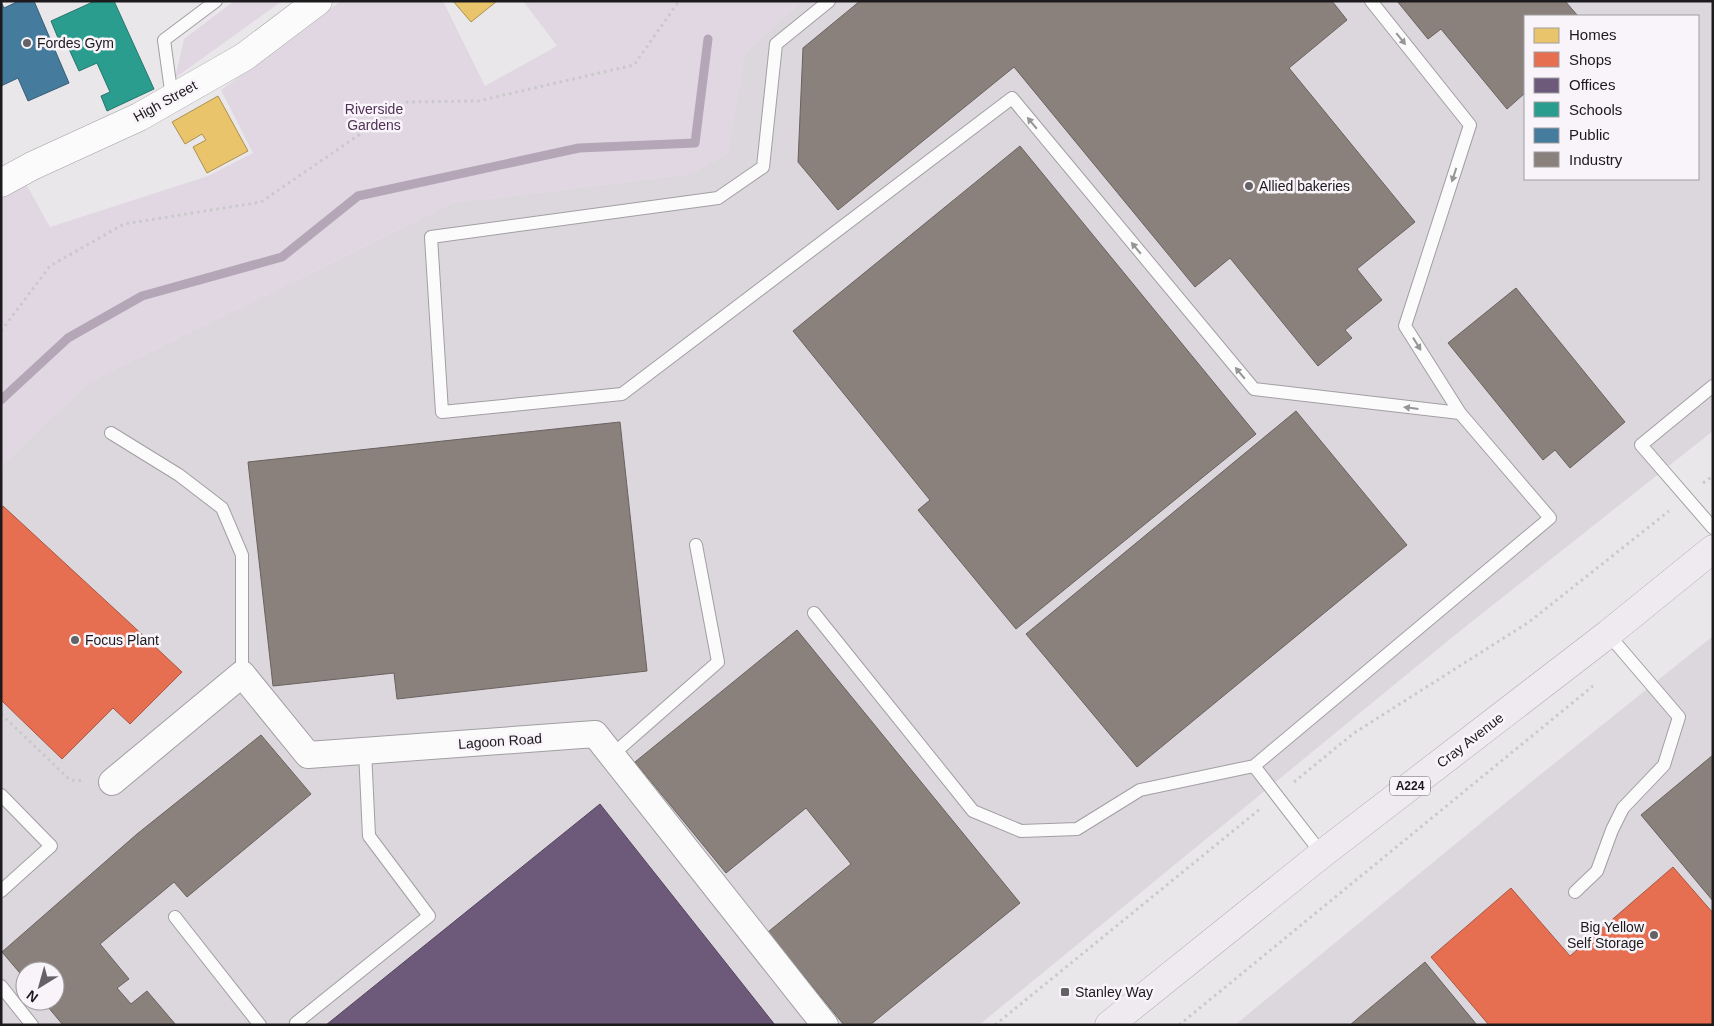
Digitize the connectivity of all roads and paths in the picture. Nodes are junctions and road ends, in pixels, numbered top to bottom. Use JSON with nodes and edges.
{"nodes":[{"id":1,"x":216,"y":1,"type":"edge"},
{"id":2,"x":318,"y":1,"type":"edge"},
{"id":3,"x":679,"y":1,"type":"edge"},
{"id":4,"x":829,"y":1,"type":"edge"},
{"id":5,"x":1371,"y":1,"type":"edge"},
{"id":6,"x":172,"y":98,"type":"junction"},
{"id":7,"x":1,"y":183,"type":"edge"},
{"id":8,"x":1,"y":332,"type":"edge"},
{"id":9,"x":1713,"y":386,"type":"edge"},
{"id":10,"x":1460,"y":413,"type":"junction"},
{"id":11,"x":111,"y":433,"type":"dead end"},
{"id":12,"x":1713,"y":476,"type":"edge"},
{"id":13,"x":1686,"y":497,"type":"junction"},
{"id":14,"x":1713,"y":528,"type":"edge"},
{"id":15,"x":696,"y":545,"type":"dead end"},
{"id":16,"x":1713,"y":549,"type":"edge"},
{"id":17,"x":814,"y":612,"type":"dead end"},
{"id":18,"x":1608,"y":634,"type":"junction"},
{"id":19,"x":1628,"y":658,"type":"junction"},
{"id":20,"x":242,"y":674,"type":"junction"},
{"id":21,"x":1,"y":714,"type":"edge"},
{"id":22,"x":365,"y":751,"type":"junction"},
{"id":23,"x":612,"y":754,"type":"junction"},
{"id":24,"x":1254,"y":766,"type":"junction"},
{"id":25,"x":112,"y":782,"type":"joint"},
{"id":26,"x":1,"y":795,"type":"edge"},
{"id":27,"x":1277,"y":796,"type":"junction"},
{"id":28,"x":1322,"y":854,"type":"junction"},
{"id":29,"x":1,"y":891,"type":"edge"},
{"id":30,"x":1575,"y":892,"type":"dead end"},
{"id":31,"x":175,"y":917,"type":"dead end"},
{"id":32,"x":1,"y":986,"type":"edge"},
{"id":33,"x":32,"y":1025,"type":"edge"},
{"id":34,"x":260,"y":1025,"type":"edge"},
{"id":35,"x":297,"y":1025,"type":"edge"},
{"id":36,"x":825,"y":1025,"type":"edge"},
{"id":37,"x":995,"y":1025,"type":"edge"},
{"id":38,"x":1109,"y":1025,"type":"edge"},
{"id":39,"x":1179,"y":1025,"type":"edge"}],
"edges":[{"from":1,"to":6,"type":"lane"},
{"from":2,"to":6,"type":"street","name":"High Street"},
{"from":3,"to":8,"type":"path"},
{"from":10,"to":4,"type":"lane","one_way":true},
{"from":5,"to":10,"type":"lane","one_way":true},
{"from":6,"to":7,"type":"street","name":"High Street"},
{"from":9,"to":13,"type":"lane"},
{"from":10,"to":24,"type":"lane"},
{"from":11,"to":20,"type":"lane"},
{"from":12,"to":13,"type":"path"},
{"from":13,"to":14,"type":"lane"},
{"from":13,"to":27,"type":"path"},
{"from":15,"to":23,"type":"lane"},
{"from":16,"to":18,"type":"main road","name":"Cray Avenue","number":"A224"},
{"from":17,"to":24,"type":"lane"},
{"from":18,"to":19,"type":"lane"},
{"from":18,"to":28,"type":"main road","name":"Cray Avenue","number":"A224"},
{"from":19,"to":30,"type":"lane"},
{"from":19,"to":39,"type":"path"},
{"from":20,"to":22,"type":"street","name":"Lagoon Road"},
{"from":20,"to":25,"type":"street"},
{"from":21,"to":25,"type":"path"},
{"from":22,"to":23,"type":"street","name":"Lagoon Road"},
{"from":22,"to":35,"type":"lane"},
{"from":23,"to":36,"type":"street","name":"Lagoon Road"},
{"from":24,"to":27,"type":"lane"},
{"from":26,"to":29,"type":"lane"},
{"from":27,"to":28,"type":"lane"},
{"from":27,"to":37,"type":"path"},
{"from":28,"to":38,"type":"main road","name":"Cray Avenue","number":"A224"},
{"from":31,"to":34,"type":"lane"},
{"from":32,"to":33,"type":"lane"}]}
